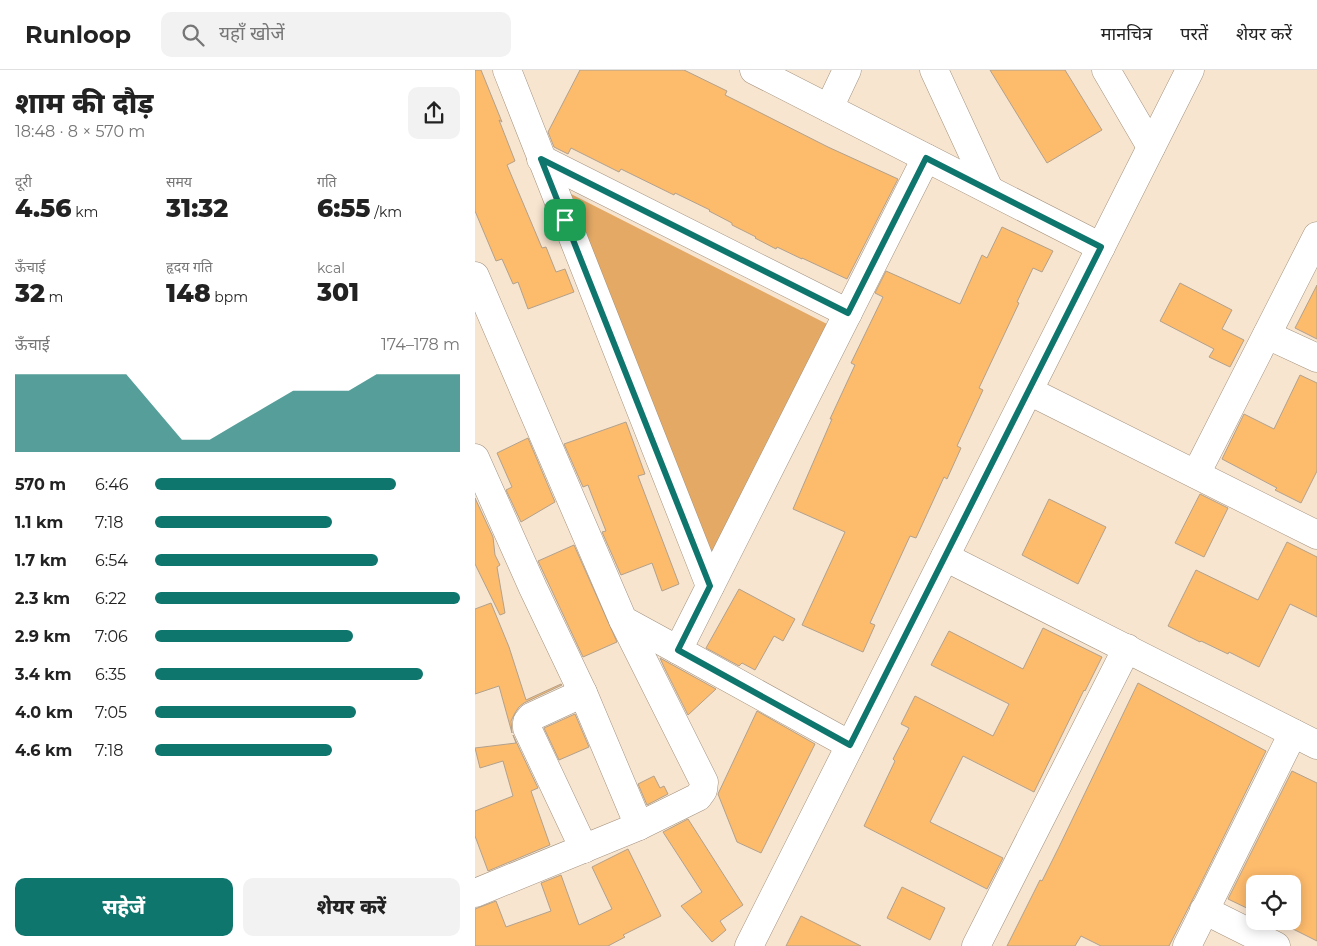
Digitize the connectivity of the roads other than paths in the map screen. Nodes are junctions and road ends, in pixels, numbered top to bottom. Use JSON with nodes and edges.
{"nodes":[{"id":1,"x":507,"y":70,"type":"edge"},
{"id":2,"x":754,"y":70,"type":"edge"},
{"id":3,"x":847,"y":70,"type":"edge"},
{"id":4,"x":934,"y":70,"type":"edge"},
{"id":5,"x":1106,"y":70,"type":"edge"},
{"id":6,"x":1190,"y":70,"type":"edge"},
{"id":7,"x":829,"y":108,"type":"junction"},
{"id":8,"x":1151,"y":147,"type":"junction"},
{"id":9,"x":926,"y":158,"type":"junction"},
{"id":10,"x":541,"y":159,"type":"junction"},
{"id":11,"x":989,"y":189,"type":"junction"},
{"id":12,"x":1317,"y":236,"type":"edge"},
{"id":13,"x":1101,"y":247,"type":"junction"},
{"id":14,"x":475,"y":276,"type":"edge"},
{"id":15,"x":848,"y":313,"type":"junction"},
{"id":16,"x":483,"y":320,"type":"edge"},
{"id":17,"x":1267,"y":335,"type":"junction"},
{"id":18,"x":1317,"y":358,"type":"edge"},
{"id":19,"x":1029,"y":390,"type":"junction"},
{"id":20,"x":475,"y":458,"type":"edge"},
{"id":21,"x":1196,"y":474,"type":"junction"},
{"id":22,"x":1317,"y":534,"type":"edge"},
{"id":23,"x":945,"y":557,"type":"junction"},
{"id":24,"x":710,"y":586,"type":"junction"},
{"id":25,"x":623,"y":620,"type":"junction"},
{"id":26,"x":1127,"y":648,"type":"junction"},
{"id":27,"x":678,"y":650,"type":"junction"},
{"id":28,"x":583,"y":693,"type":"junction"},
{"id":29,"x":1293,"y":733,"type":"junction"},
{"id":30,"x":850,"y":745,"type":"junction"},
{"id":31,"x":1317,"y":745,"type":"edge"},
{"id":32,"x":639,"y":826,"type":"junction"},
{"id":33,"x":583,"y":849,"type":"junction"},
{"id":34,"x":475,"y":893,"type":"edge"},
{"id":35,"x":1204,"y":910,"type":"junction"},
{"id":36,"x":749,"y":946,"type":"edge"},
{"id":37,"x":976,"y":946,"type":"edge"},
{"id":38,"x":1187,"y":946,"type":"edge"},
{"id":39,"x":1276,"y":946,"type":"edge"}],
"edges":[{"from":1,"to":10,"type":"street"},
{"from":2,"to":7,"type":"street"},
{"from":3,"to":7,"type":"street"},
{"from":4,"to":11,"type":"street"},
{"from":5,"to":8,"type":"street"},
{"from":6,"to":8,"type":"street"},
{"from":7,"to":9,"type":"street"},
{"from":8,"to":13,"type":"street"},
{"from":9,"to":11,"type":"street"},
{"from":9,"to":15,"type":"street"},
{"from":10,"to":15,"type":"street"},
{"from":10,"to":24,"type":"street"},
{"from":11,"to":13,"type":"street"},
{"from":12,"to":17,"type":"street"},
{"from":13,"to":19,"type":"street"},
{"from":14,"to":16,"type":"street"},
{"from":15,"to":24,"type":"street"},
{"from":16,"to":25,"type":"street"},
{"from":17,"to":18,"type":"street"},
{"from":17,"to":21,"type":"street"},
{"from":19,"to":21,"type":"street"},
{"from":19,"to":23,"type":"street"},
{"from":20,"to":28,"type":"street"},
{"from":21,"to":22,"type":"street"},
{"from":23,"to":26,"type":"street"},
{"from":23,"to":30,"type":"street"},
{"from":24,"to":27,"type":"street"},
{"from":25,"to":27,"type":"street"},
{"from":25,"to":32,"type":"street"},
{"from":26,"to":29,"type":"street"},
{"from":26,"to":37,"type":"street"},
{"from":27,"to":30,"type":"street"},
{"from":28,"to":32,"type":"street"},
{"from":28,"to":33,"type":"street"},
{"from":29,"to":31,"type":"street"},
{"from":29,"to":35,"type":"street"},
{"from":30,"to":36,"type":"street"},
{"from":32,"to":33,"type":"street"},
{"from":33,"to":34,"type":"street"},
{"from":35,"to":38,"type":"street"},
{"from":35,"to":39,"type":"street"}]}
